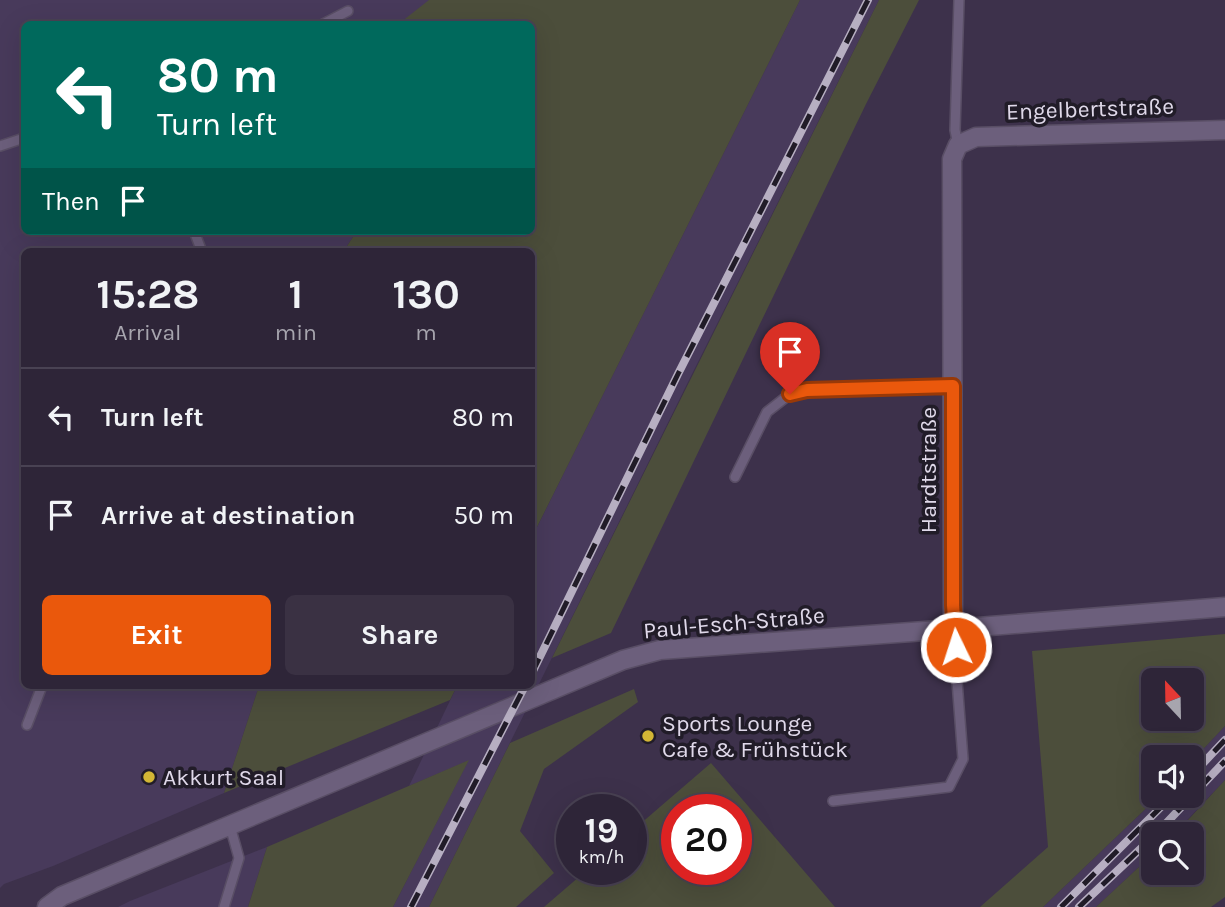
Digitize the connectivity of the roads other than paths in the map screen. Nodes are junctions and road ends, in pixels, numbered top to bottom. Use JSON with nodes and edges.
{"nodes":[{"id":1,"x":959,"y":0,"type":"edge"},
{"id":2,"x":348,"y":11,"type":"dead end"},
{"id":3,"x":329,"y":21,"type":"edge"},
{"id":4,"x":1225,"y":130,"type":"edge"},
{"id":5,"x":21,"y":139,"type":"edge"},
{"id":6,"x":958,"y":145,"type":"junction"},
{"id":7,"x":0,"y":146,"type":"edge"},
{"id":8,"x":953,"y":386,"type":"junction"},
{"id":9,"x":735,"y":477,"type":"dead end"},
{"id":10,"x":1225,"y":607,"type":"edge"},
{"id":11,"x":953,"y":629,"type":"junction"},
{"id":12,"x":41,"y":689,"type":"edge"},
{"id":13,"x":27,"y":724,"type":"dead end"},
{"id":14,"x":833,"y":801,"type":"dead end"},
{"id":15,"x":230,"y":826,"type":"junction"},
{"id":16,"x":47,"y":907,"type":"edge"},
{"id":17,"x":224,"y":907,"type":"edge"}],
"edges":[{"from":1,"to":6,"type":"lane"},
{"from":2,"to":3,"type":"lane"},
{"from":4,"to":6,"type":"street","name":"Engelbertstraße"},
{"from":5,"to":7,"type":"lane"},
{"from":6,"to":8,"type":"street","name":"Hardtstraße"},
{"from":8,"to":9,"type":"lane"},
{"from":8,"to":11,"type":"street","name":"Hardtstraße"},
{"from":10,"to":11,"type":"street","name":"Paul-Esch-Straße"},
{"from":11,"to":14,"type":"lane"},
{"from":11,"to":15,"type":"street","name":"Paul-Esch-Straße"},
{"from":12,"to":13,"type":"lane"},
{"from":15,"to":16,"type":"street","name":"Paul-Esch-Straße"},
{"from":15,"to":17,"type":"lane"}]}
